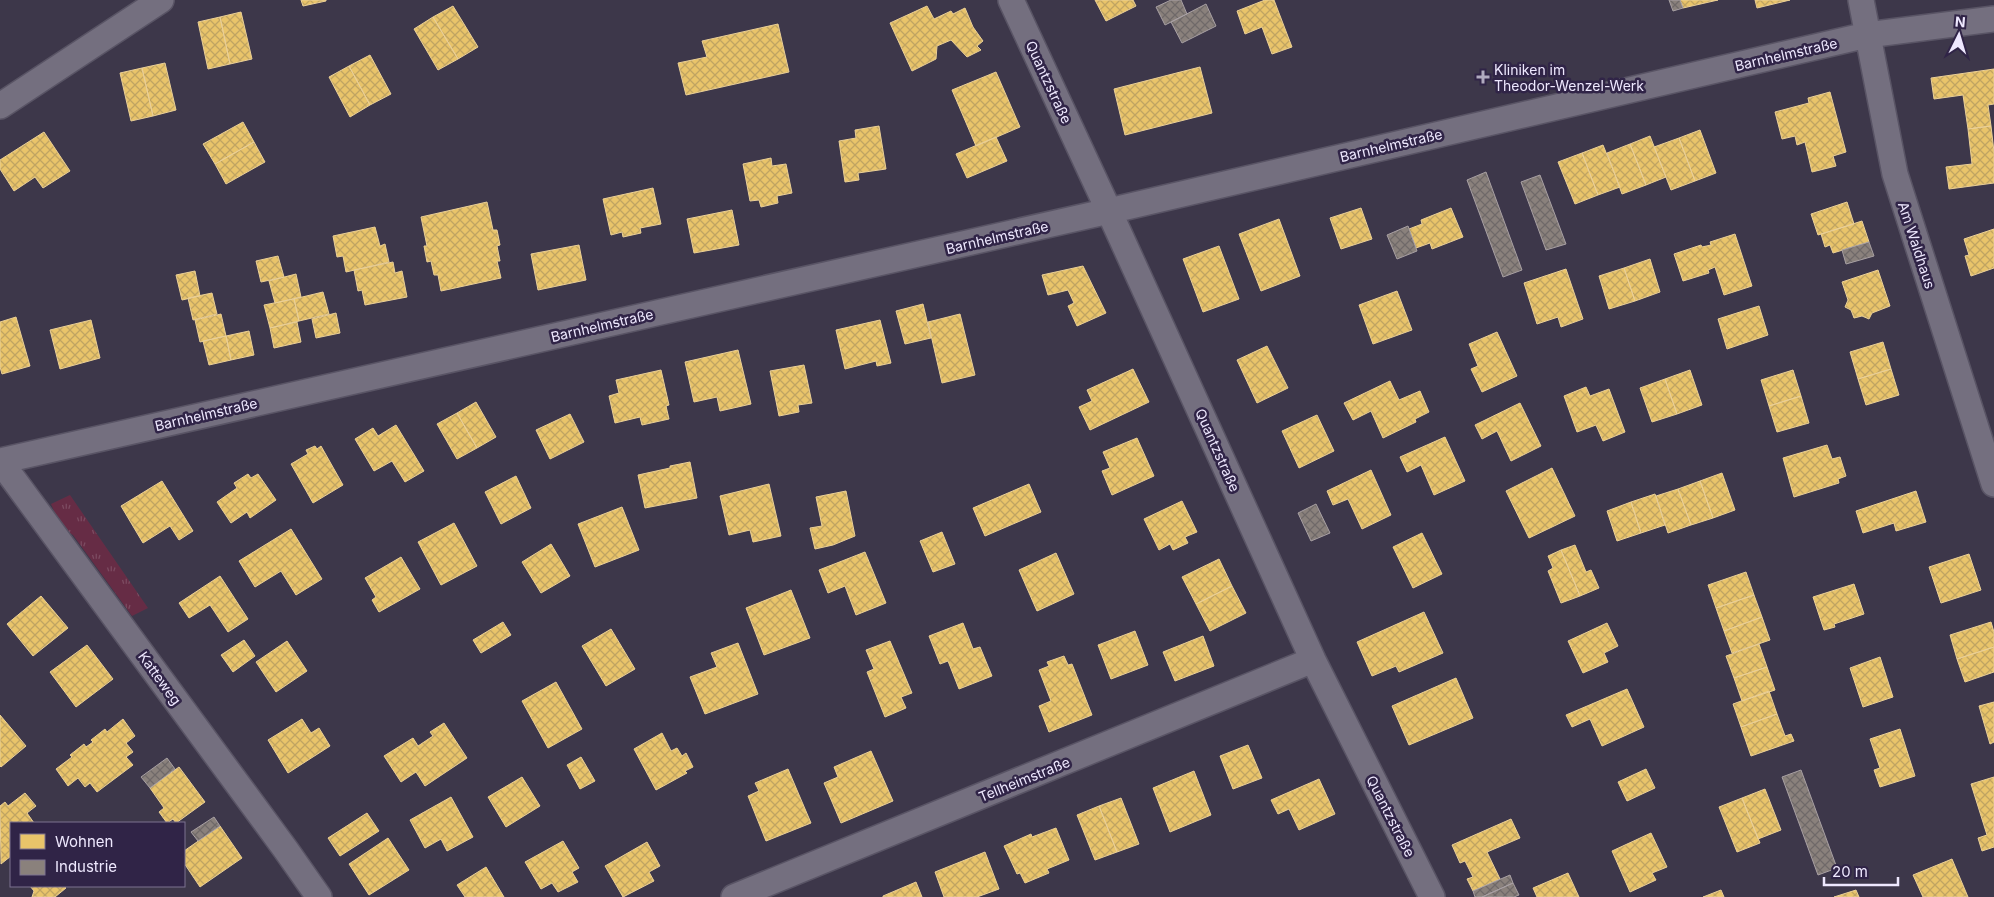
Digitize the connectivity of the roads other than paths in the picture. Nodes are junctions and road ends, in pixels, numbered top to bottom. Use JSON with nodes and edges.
{"nodes":[{"id":1,"x":161,"y":0,"type":"edge"},
{"id":2,"x":1011,"y":0,"type":"edge"},
{"id":3,"x":1861,"y":0,"type":"edge"},
{"id":4,"x":1994,"y":19,"type":"edge"},
{"id":5,"x":1866,"y":35,"type":"junction"},
{"id":6,"x":0,"y":106,"type":"edge"},
{"id":7,"x":1109,"y":211,"type":"junction"},
{"id":8,"x":0,"y":461,"type":"edge"},
{"id":9,"x":1994,"y":484,"type":"edge"},
{"id":10,"x":1313,"y":660,"type":"junction"},
{"id":11,"x":319,"y":897,"type":"edge"},
{"id":12,"x":734,"y":897,"type":"edge"},
{"id":13,"x":1432,"y":897,"type":"edge"}],
"edges":[{"from":1,"to":6,"type":"street"},
{"from":2,"to":7,"type":"street","name":"Quantzstraße"},
{"from":3,"to":5,"type":"street","name":"Am Waldhaus"},
{"from":4,"to":5,"type":"street","name":"Barnhelmstraße"},
{"from":5,"to":7,"type":"street","name":"Barnhelmstraße"},
{"from":5,"to":9,"type":"street","name":"Am Waldhaus"},
{"from":7,"to":8,"type":"street","name":"Barnhelmstraße"},
{"from":7,"to":10,"type":"street","name":"Quantzstraße"},
{"from":8,"to":11,"type":"street","name":"Katteweg"},
{"from":10,"to":12,"type":"street","name":"Tellheimstraße"},
{"from":10,"to":13,"type":"street","name":"Quantzstraße"}]}
